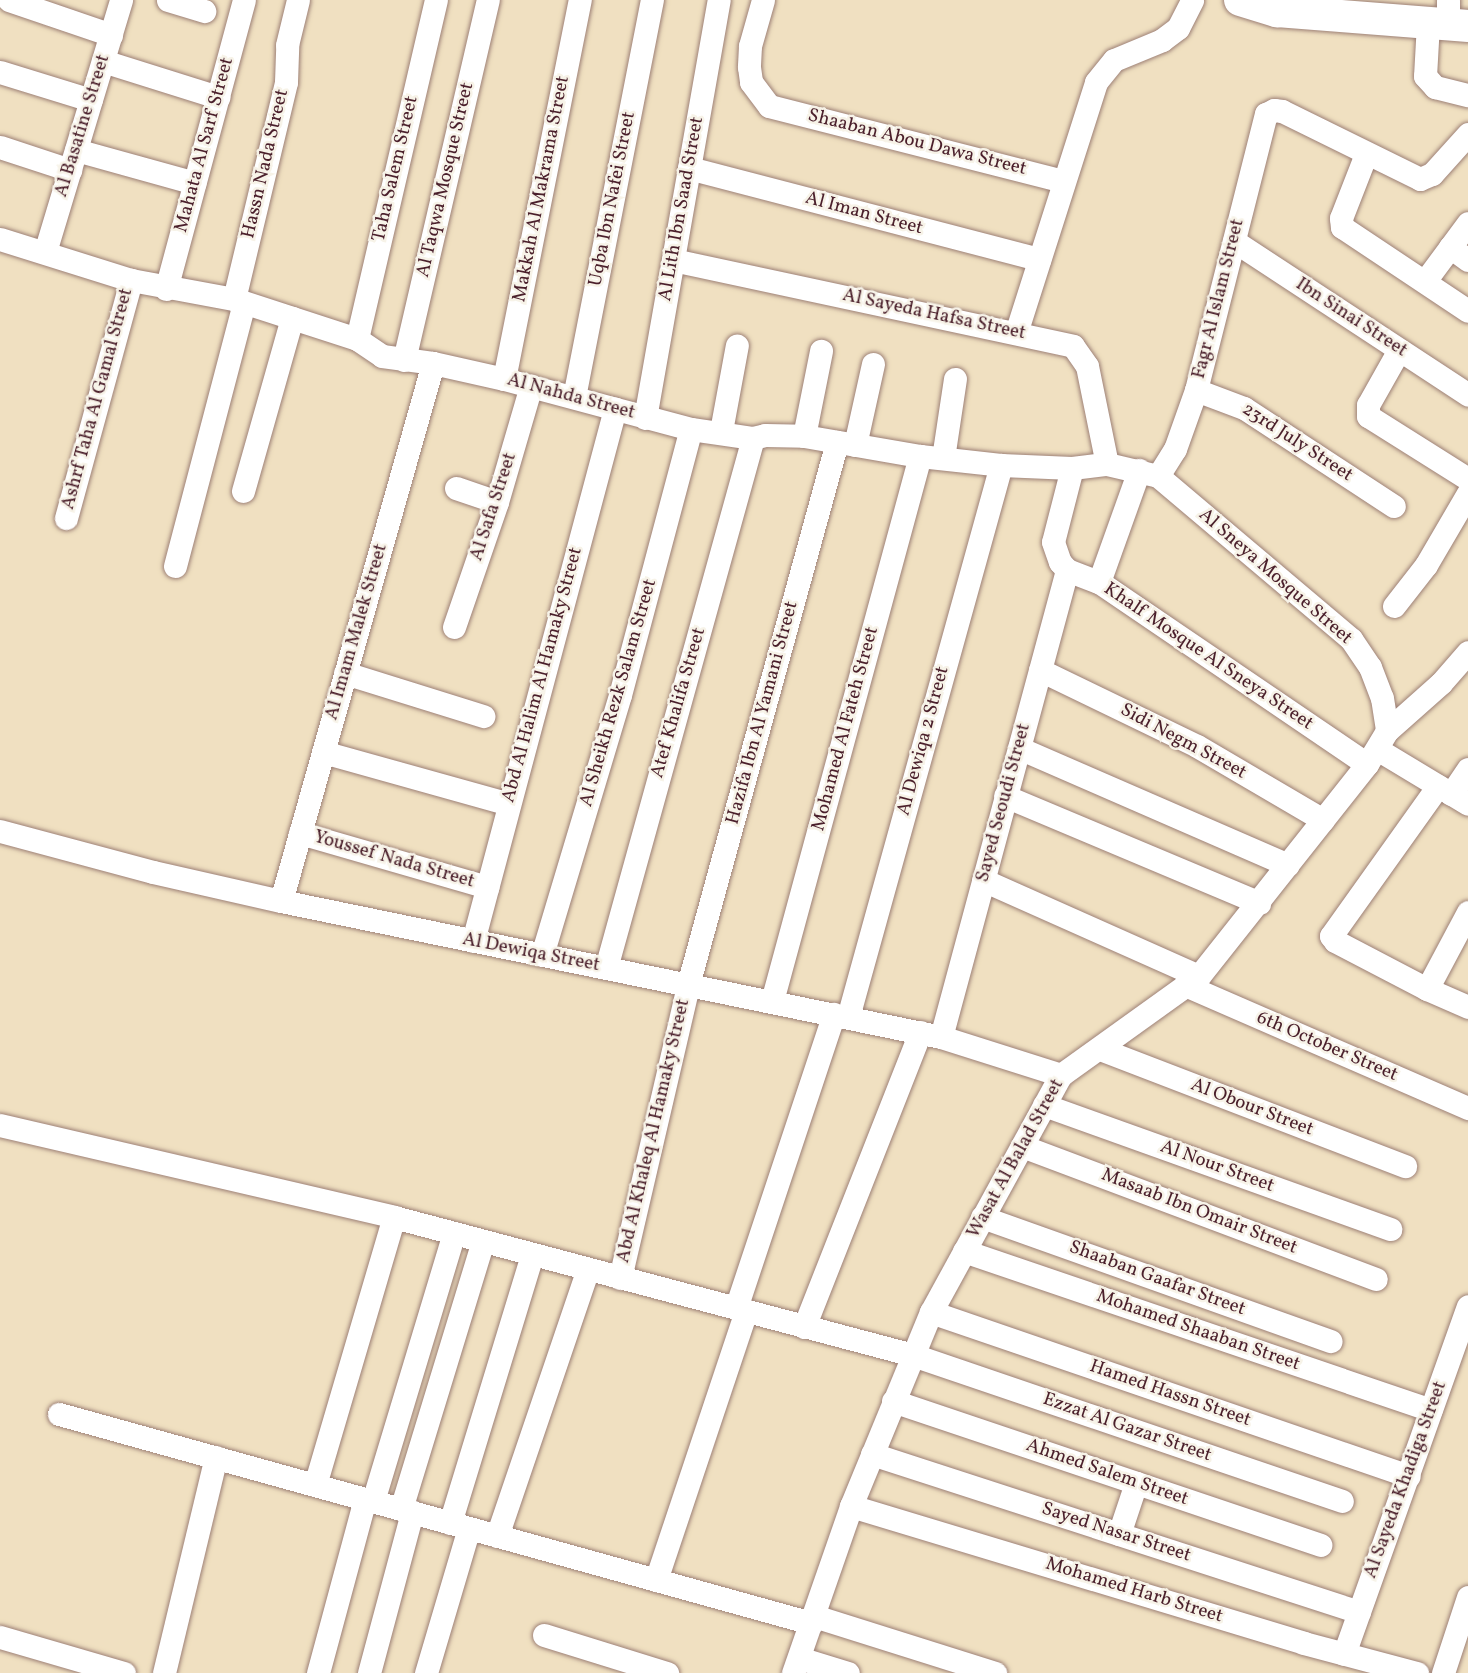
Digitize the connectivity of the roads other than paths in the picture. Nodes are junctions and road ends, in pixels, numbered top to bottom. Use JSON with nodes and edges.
{"nodes":[{"id":1,"x":9,"y":0,"type":"edge"},
{"id":2,"x":121,"y":0,"type":"edge"},
{"id":3,"x":167,"y":0,"type":"edge"},
{"id":4,"x":244,"y":0,"type":"edge"},
{"id":5,"x":298,"y":0,"type":"edge"},
{"id":6,"x":436,"y":0,"type":"edge"},
{"id":7,"x":488,"y":0,"type":"edge"},
{"id":8,"x":580,"y":0,"type":"edge"},
{"id":9,"x":652,"y":0,"type":"edge"},
{"id":10,"x":719,"y":0,"type":"edge"},
{"id":11,"x":763,"y":0,"type":"edge"},
{"id":12,"x":1192,"y":0,"type":"edge"},
{"id":13,"x":1240,"y":0,"type":"edge"},
{"id":14,"x":1278,"y":6,"type":"edge"},
{"id":15,"x":1359,"y":9,"type":"edge"},
{"id":16,"x":204,"y":11,"type":"dead end"},
{"id":17,"x":1448,"y":19,"type":"edge"},
{"id":18,"x":111,"y":35,"type":"junction"},
{"id":19,"x":103,"y":61,"type":"junction"},
{"id":20,"x":0,"y":72,"type":"edge"},
{"id":21,"x":1468,"y":95,"type":"edge"},
{"id":22,"x":218,"y":97,"type":"junction"},
{"id":23,"x":91,"y":100,"type":"junction"},
{"id":24,"x":1468,"y":134,"type":"edge"},
{"id":25,"x":0,"y":147,"type":"edge"},
{"id":26,"x":1366,"y":154,"type":"junction"},
{"id":27,"x":73,"y":160,"type":"junction"},
{"id":28,"x":689,"y":168,"type":"junction"},
{"id":29,"x":1064,"y":181,"type":"junction"},
{"id":30,"x":195,"y":183,"type":"junction"},
{"id":31,"x":1468,"y":223,"type":"edge"},
{"id":32,"x":1234,"y":241,"type":"junction"},
{"id":33,"x":1,"y":243,"type":"edge"},
{"id":34,"x":45,"y":252,"type":"junction"},
{"id":35,"x":1459,"y":254,"type":"edge"},
{"id":36,"x":673,"y":260,"type":"junction"},
{"id":37,"x":1040,"y":260,"type":"junction"},
{"id":38,"x":131,"y":280,"type":"junction"},
{"id":39,"x":1425,"y":281,"type":"junction"},
{"id":40,"x":166,"y":289,"type":"junction"},
{"id":41,"x":239,"y":301,"type":"junction"},
{"id":42,"x":1468,"y":311,"type":"edge"},
{"id":43,"x":292,"y":318,"type":"junction"},
{"id":44,"x":1016,"y":333,"type":"junction"},
{"id":45,"x":357,"y":339,"type":"junction"},
{"id":46,"x":737,"y":345,"type":"dead end"},
{"id":47,"x":1399,"y":350,"type":"junction"},
{"id":48,"x":821,"y":351,"type":"dead end"},
{"id":49,"x":404,"y":360,"type":"junction"},
{"id":50,"x":433,"y":363,"type":"junction"},
{"id":51,"x":873,"y":364,"type":"dead end"},
{"id":52,"x":504,"y":379,"type":"junction"},
{"id":53,"x":956,"y":379,"type":"dead end"},
{"id":54,"x":531,"y":386,"type":"junction"},
{"id":55,"x":1196,"y":390,"type":"junction"},
{"id":56,"x":1468,"y":395,"type":"edge"},
{"id":57,"x":574,"y":397,"type":"junction"},
{"id":58,"x":615,"y":409,"type":"junction"},
{"id":59,"x":645,"y":418,"type":"junction"},
{"id":60,"x":691,"y":429,"type":"junction"},
{"id":61,"x":720,"y":431,"type":"junction"},
{"id":62,"x":804,"y":436,"type":"junction"},
{"id":63,"x":753,"y":438,"type":"junction"},
{"id":64,"x":846,"y":444,"type":"junction"},
{"id":65,"x":931,"y":457,"type":"junction"},
{"id":66,"x":1107,"y":464,"type":"junction"},
{"id":67,"x":1000,"y":465,"type":"junction"},
{"id":68,"x":1072,"y":468,"type":"junction"},
{"id":69,"x":1149,"y":473,"type":"junction"},
{"id":70,"x":1468,"y":479,"type":"edge"},
{"id":71,"x":456,"y":488,"type":"dead end"},
{"id":72,"x":243,"y":491,"type":"dead end"},
{"id":73,"x":1468,"y":493,"type":"edge"},
{"id":74,"x":497,"y":502,"type":"junction"},
{"id":75,"x":1394,"y":506,"type":"dead end"},
{"id":76,"x":66,"y":518,"type":"dead end"},
{"id":77,"x":175,"y":566,"type":"dead end"},
{"id":78,"x":1067,"y":570,"type":"junction"},
{"id":79,"x":1099,"y":582,"type":"junction"},
{"id":80,"x":1394,"y":606,"type":"dead end"},
{"id":81,"x":454,"y":627,"type":"dead end"},
{"id":82,"x":1468,"y":652,"type":"edge"},
{"id":83,"x":1040,"y":670,"type":"junction"},
{"id":84,"x":345,"y":673,"type":"junction"},
{"id":85,"x":483,"y":716,"type":"dead end"},
{"id":86,"x":1019,"y":748,"type":"junction"},
{"id":87,"x":1377,"y":748,"type":"junction"},
{"id":88,"x":323,"y":752,"type":"junction"},
{"id":89,"x":1468,"y":769,"type":"edge"},
{"id":90,"x":1452,"y":795,"type":"edge"},
{"id":91,"x":1006,"y":796,"type":"junction"},
{"id":92,"x":509,"y":804,"type":"junction"},
{"id":93,"x":1323,"y":820,"type":"junction"},
{"id":94,"x":0,"y":831,"type":"edge"},
{"id":95,"x":300,"y":833,"type":"junction"},
{"id":96,"x":1288,"y":865,"type":"junction"},
{"id":97,"x":983,"y":880,"type":"junction"},
{"id":98,"x":487,"y":887,"type":"junction"},
{"id":99,"x":281,"y":901,"type":"junction"},
{"id":100,"x":1259,"y":903,"type":"junction"},
{"id":101,"x":1468,"y":912,"type":"edge"},
{"id":102,"x":473,"y":941,"type":"junction"},
{"id":103,"x":542,"y":955,"type":"junction"},
{"id":104,"x":606,"y":968,"type":"junction"},
{"id":105,"x":1192,"y":981,"type":"junction"},
{"id":106,"x":688,"y":985,"type":"junction"},
{"id":107,"x":1427,"y":989,"type":"junction"},
{"id":108,"x":772,"y":1001,"type":"junction"},
{"id":109,"x":1468,"y":1007,"type":"edge"},
{"id":110,"x":841,"y":1015,"type":"junction"},
{"id":111,"x":931,"y":1035,"type":"junction"},
{"id":112,"x":1100,"y":1049,"type":"junction"},
{"id":113,"x":1061,"y":1075,"type":"junction"},
{"id":114,"x":1044,"y":1105,"type":"junction"},
{"id":115,"x":1468,"y":1108,"type":"edge"},
{"id":116,"x":0,"y":1125,"type":"edge"},
{"id":117,"x":1022,"y":1146,"type":"junction"},
{"id":118,"x":1405,"y":1166,"type":"dead end"},
{"id":119,"x":394,"y":1217,"type":"junction"},
{"id":120,"x":982,"y":1217,"type":"junction"},
{"id":121,"x":1391,"y":1229,"type":"dead end"},
{"id":122,"x":454,"y":1233,"type":"junction"},
{"id":123,"x":483,"y":1241,"type":"junction"},
{"id":124,"x":964,"y":1251,"type":"junction"},
{"id":125,"x":532,"y":1254,"type":"junction"},
{"id":126,"x":588,"y":1269,"type":"junction"},
{"id":127,"x":620,"y":1278,"type":"junction"},
{"id":128,"x":1376,"y":1279,"type":"dead end"},
{"id":129,"x":1468,"y":1306,"type":"edge"},
{"id":130,"x":741,"y":1309,"type":"junction"},
{"id":131,"x":931,"y":1312,"type":"junction"},
{"id":132,"x":804,"y":1327,"type":"junction"},
{"id":133,"x":1331,"y":1341,"type":"dead end"},
{"id":134,"x":913,"y":1355,"type":"junction"},
{"id":135,"x":893,"y":1401,"type":"junction"},
{"id":136,"x":1431,"y":1410,"type":"junction"},
{"id":137,"x":59,"y":1414,"type":"dead end"},
{"id":138,"x":873,"y":1454,"type":"junction"},
{"id":139,"x":216,"y":1457,"type":"junction"},
{"id":140,"x":1409,"y":1476,"type":"junction"},
{"id":141,"x":1136,"y":1483,"type":"junction"},
{"id":142,"x":315,"y":1485,"type":"junction"},
{"id":143,"x":369,"y":1500,"type":"junction"},
{"id":144,"x":1342,"y":1501,"type":"dead end"},
{"id":145,"x":851,"y":1506,"type":"junction"},
{"id":146,"x":407,"y":1511,"type":"junction"},
{"id":147,"x":460,"y":1525,"type":"junction"},
{"id":148,"x":1119,"y":1534,"type":"junction"},
{"id":149,"x":497,"y":1536,"type":"junction"},
{"id":150,"x":1320,"y":1545,"type":"dead end"},
{"id":151,"x":656,"y":1580,"type":"junction"},
{"id":152,"x":1468,"y":1597,"type":"edge"},
{"id":153,"x":1359,"y":1612,"type":"junction"},
{"id":154,"x":812,"y":1620,"type":"junction"},
{"id":155,"x":544,"y":1635,"type":"dead end"},
{"id":156,"x":0,"y":1637,"type":"edge"},
{"id":157,"x":1344,"y":1654,"type":"junction"},
{"id":158,"x":796,"y":1665,"type":"edge"},
{"id":159,"x":124,"y":1673,"type":"edge"},
{"id":160,"x":164,"y":1673,"type":"edge"},
{"id":161,"x":318,"y":1673,"type":"edge"},
{"id":162,"x":369,"y":1673,"type":"edge"},
{"id":163,"x":426,"y":1673,"type":"edge"},
{"id":164,"x":667,"y":1673,"type":"edge"},
{"id":165,"x":848,"y":1673,"type":"edge"},
{"id":166,"x":995,"y":1673,"type":"edge"},
{"id":167,"x":1417,"y":1673,"type":"edge"},
{"id":168,"x":1443,"y":1673,"type":"edge"}],
"edges":[{"from":1,"to":18,"type":"street"},
{"from":2,"to":18,"type":"street","name":"Al Basatine Street"},
{"from":3,"to":16,"type":"street"},
{"from":4,"to":22,"type":"street","name":"Mahata Al Sarf Street"},
{"from":5,"to":41,"type":"street","name":"Hassn Nada Street"},
{"from":6,"to":45,"type":"street","name":"Taha Salem Street"},
{"from":7,"to":49,"type":"street","name":"Al Taqwa Mosque Street"},
{"from":8,"to":52,"type":"street","name":"Makkah Al Makrama Street"},
{"from":9,"to":57,"type":"street","name":"Uqba Ibn Nafei Street"},
{"from":10,"to":28,"type":"street","name":"Al Lith Ibn Saad Street"},
{"from":11,"to":29,"type":"street","name":"Shaaban Abou Dawa Street"},
{"from":12,"to":29,"type":"street"},
{"from":13,"to":14,"type":"street"},
{"from":14,"to":15,"type":"street"},
{"from":15,"to":17,"type":"street"},
{"from":17,"to":21,"type":"street"},
{"from":18,"to":19,"type":"street","name":"Al Basatine Street"},
{"from":19,"to":22,"type":"street"},
{"from":19,"to":23,"type":"street","name":"Al Basatine Street"},
{"from":20,"to":23,"type":"street"},
{"from":22,"to":30,"type":"street","name":"Mahata Al Sarf Street"},
{"from":23,"to":27,"type":"street","name":"Al Basatine Street"},
{"from":24,"to":26,"type":"street"},
{"from":25,"to":27,"type":"street"},
{"from":26,"to":32,"type":"street","name":"Fagr Al Islam Street"},
{"from":26,"to":39,"type":"street"},
{"from":27,"to":30,"type":"street"},
{"from":27,"to":34,"type":"street","name":"Al Basatine Street"},
{"from":28,"to":36,"type":"street","name":"Al Lith Ibn Saad Street"},
{"from":28,"to":37,"type":"street","name":"Al Iman Street"},
{"from":29,"to":37,"type":"street"},
{"from":30,"to":40,"type":"street","name":"Mahata Al Sarf Street"},
{"from":31,"to":35,"type":"street"},
{"from":32,"to":47,"type":"street","name":"Ibn Sinai Street"},
{"from":32,"to":55,"type":"street","name":"Fagr Al Islam Street"},
{"from":33,"to":34,"type":"street","name":"Al Nahda Street"},
{"from":34,"to":38,"type":"street","name":"Al Nahda Street"},
{"from":35,"to":39,"type":"street"},
{"from":36,"to":44,"type":"street","name":"Al Sayeda Hafsa Street"},
{"from":36,"to":59,"type":"street","name":"Al Lith Ibn Saad Street"},
{"from":37,"to":44,"type":"street"},
{"from":38,"to":40,"type":"street","name":"Al Nahda Street"},
{"from":38,"to":76,"type":"street","name":"Ashrf Taha Al Gamal Street"},
{"from":39,"to":42,"type":"street"},
{"from":40,"to":41,"type":"street","name":"Al Nahda Street"},
{"from":41,"to":43,"type":"street","name":"Al Nahda Street"},
{"from":41,"to":77,"type":"street","name":"Hassn Nada Street"},
{"from":43,"to":45,"type":"street","name":"Al Nahda Street"},
{"from":43,"to":72,"type":"street"},
{"from":44,"to":66,"type":"street","name":"Al Sayeda Hafsa Street"},
{"from":45,"to":49,"type":"street","name":"Al Nahda Street"},
{"from":46,"to":61,"type":"street"},
{"from":47,"to":56,"type":"street","name":"Ibn Sinai Street"},
{"from":47,"to":70,"type":"street"},
{"from":48,"to":62,"type":"street"},
{"from":49,"to":50,"type":"street","name":"Al Nahda Street"},
{"from":50,"to":52,"type":"street","name":"Al Nahda Street"},
{"from":50,"to":84,"type":"street","name":"Al Imam Malek Street"},
{"from":51,"to":64,"type":"street","name":"Hazifa Ibn Al Yamani Street"},
{"from":52,"to":54,"type":"street","name":"Al Nahda Street"},
{"from":53,"to":65,"type":"street","name":"Mohamed Al Fateh Street"},
{"from":54,"to":57,"type":"street","name":"Al Nahda Street"},
{"from":54,"to":74,"type":"street","name":"Al Safa Street"},
{"from":55,"to":69,"type":"street","name":"Fagr Al Islam Street"},
{"from":55,"to":75,"type":"street","name":"23rd July Street"},
{"from":57,"to":58,"type":"street","name":"Al Nahda Street"},
{"from":58,"to":59,"type":"street","name":"Al Nahda Street"},
{"from":58,"to":92,"type":"street","name":"Abd Al Halim Al Hamaky Street"},
{"from":59,"to":60,"type":"street","name":"Al Nahda Street"},
{"from":60,"to":61,"type":"street","name":"Al Nahda Street"},
{"from":60,"to":103,"type":"street","name":"Al Sheikh Rezk Salam Street"},
{"from":61,"to":63,"type":"street","name":"Al Nahda Street"},
{"from":62,"to":63,"type":"street","name":"Al Nahda Street"},
{"from":62,"to":64,"type":"street","name":"Al Nahda Street"},
{"from":63,"to":104,"type":"street","name":"Atef Khalifa Street"},
{"from":64,"to":65,"type":"street","name":"Al Nahda Street"},
{"from":64,"to":106,"type":"street","name":"Hazifa Ibn Al Yamani Street"},
{"from":65,"to":67,"type":"street","name":"Al Nahda Street"},
{"from":65,"to":108,"type":"street","name":"Mohamed Al Fateh Street"},
{"from":66,"to":68,"type":"street","name":"Al Nahda Street"},
{"from":66,"to":69,"type":"street","name":"Al Nahda Street"},
{"from":67,"to":68,"type":"street","name":"Al Nahda Street"},
{"from":67,"to":110,"type":"street","name":"Al Dewiqa 2 Street"},
{"from":68,"to":78,"type":"street"},
{"from":69,"to":79,"type":"street","name":"Fagr Al Islam Street"},
{"from":69,"to":87,"type":"street","name":"Al Sneya Mosque Street"},
{"from":71,"to":74,"type":"street"},
{"from":73,"to":80,"type":"street"},
{"from":74,"to":81,"type":"street","name":"Al Safa Street"},
{"from":78,"to":79,"type":"street","name":"Khalf Mosque Al Sneya Street"},
{"from":78,"to":83,"type":"street","name":"Sayed Seoudi Street"},
{"from":79,"to":87,"type":"street","name":"Khalf Mosque Al Sneya Street"},
{"from":82,"to":87,"type":"street","name":"Wasat Al Balad Street"},
{"from":83,"to":86,"type":"street","name":"Sayed Seoudi Street"},
{"from":83,"to":93,"type":"street","name":"Sidi Negm Street"},
{"from":84,"to":85,"type":"street"},
{"from":84,"to":88,"type":"street","name":"Al Imam Malek Street"},
{"from":86,"to":91,"type":"street","name":"Sayed Seoudi Street"},
{"from":86,"to":96,"type":"street"},
{"from":87,"to":90,"type":"street","name":"Khalf Mosque Al Sneya Street"},
{"from":87,"to":93,"type":"street","name":"Wasat Al Balad Street"},
{"from":88,"to":92,"type":"street"},
{"from":88,"to":95,"type":"street","name":"Al Imam Malek Street"},
{"from":89,"to":90,"type":"street"},
{"from":90,"to":107,"type":"street"},
{"from":91,"to":97,"type":"street","name":"Sayed Seoudi Street"},
{"from":91,"to":100,"type":"street"},
{"from":92,"to":98,"type":"street","name":"Abd Al Halim Al Hamaky Street"},
{"from":93,"to":96,"type":"street","name":"Wasat Al Balad Street"},
{"from":94,"to":99,"type":"street","name":"Al Dewiqa Street"},
{"from":95,"to":98,"type":"street","name":"Youssef Nada Street"},
{"from":95,"to":99,"type":"street","name":"Al Imam Malek Street"},
{"from":96,"to":100,"type":"street","name":"Wasat Al Balad Street"},
{"from":97,"to":105,"type":"street","name":"6th October Street"},
{"from":97,"to":111,"type":"street","name":"Sayed Seoudi Street"},
{"from":98,"to":102,"type":"street","name":"Abd Al Halim Al Hamaky Street"},
{"from":99,"to":102,"type":"street","name":"Al Dewiqa Street"},
{"from":100,"to":105,"type":"street","name":"Wasat Al Balad Street"},
{"from":101,"to":107,"type":"street"},
{"from":102,"to":103,"type":"street","name":"Al Dewiqa Street"},
{"from":103,"to":104,"type":"street","name":"Al Dewiqa Street"},
{"from":104,"to":106,"type":"street","name":"Al Dewiqa Street"},
{"from":105,"to":112,"type":"street","name":"Wasat Al Balad Street"},
{"from":105,"to":115,"type":"street","name":"6th October Street"},
{"from":106,"to":108,"type":"street","name":"Al Dewiqa Street"},
{"from":106,"to":127,"type":"street","name":"Abd Al Khaleq Al Hamaky Street"},
{"from":107,"to":109,"type":"street"},
{"from":108,"to":110,"type":"street","name":"Al Dewiqa Street"},
{"from":110,"to":111,"type":"street","name":"Al Dewiqa Street"},
{"from":110,"to":130,"type":"street","name":"Al Dewiqa 2 Street"},
{"from":111,"to":113,"type":"street","name":"Al Dewiqa Street"},
{"from":111,"to":132,"type":"street","name":"Sayed Seoudi Street"},
{"from":112,"to":113,"type":"street","name":"Wasat Al Balad Street"},
{"from":112,"to":118,"type":"street","name":"Al Obour Street"},
{"from":113,"to":114,"type":"street","name":"Wasat Al Balad Street"},
{"from":114,"to":117,"type":"street","name":"Wasat Al Balad Street"},
{"from":114,"to":121,"type":"street","name":"Al Nour Street"},
{"from":116,"to":119,"type":"street","name":"Ezzat Al Gazar Street"},
{"from":117,"to":120,"type":"street","name":"Wasat Al Balad Street"},
{"from":117,"to":128,"type":"street","name":"Masaab Ibn Omair Street"},
{"from":119,"to":122,"type":"street","name":"Ezzat Al Gazar Street"},
{"from":119,"to":142,"type":"street"},
{"from":120,"to":124,"type":"street","name":"Wasat Al Balad Street"},
{"from":120,"to":133,"type":"street","name":"Shaaban Gaafar Street"},
{"from":122,"to":123,"type":"street","name":"Ezzat Al Gazar Street"},
{"from":122,"to":143,"type":"street"},
{"from":123,"to":125,"type":"street","name":"Ezzat Al Gazar Street"},
{"from":123,"to":146,"type":"street"},
{"from":124,"to":131,"type":"street","name":"Wasat Al Balad Street"},
{"from":124,"to":136,"type":"street","name":"Mohamed Shaaban Street"},
{"from":125,"to":126,"type":"street","name":"Ezzat Al Gazar Street"},
{"from":125,"to":147,"type":"street"},
{"from":126,"to":127,"type":"street","name":"Ezzat Al Gazar Street"},
{"from":126,"to":149,"type":"street"},
{"from":127,"to":130,"type":"street","name":"Ezzat Al Gazar Street"},
{"from":129,"to":136,"type":"street","name":"Al Sayeda Khadiga Street"},
{"from":130,"to":132,"type":"street","name":"Ezzat Al Gazar Street"},
{"from":130,"to":151,"type":"street","name":"Al Dewiqa 2 Street"},
{"from":131,"to":134,"type":"street","name":"Wasat Al Balad Street"},
{"from":131,"to":140,"type":"street","name":"Hamed Hassn Street"},
{"from":132,"to":134,"type":"street","name":"Ezzat Al Gazar Street"},
{"from":134,"to":135,"type":"street","name":"Wasat Al Balad Street"},
{"from":134,"to":144,"type":"street","name":"Ezzat Al Gazar Street"},
{"from":135,"to":138,"type":"street","name":"Wasat Al Balad Street"},
{"from":135,"to":141,"type":"street","name":"Ahmed Salem Street"},
{"from":136,"to":140,"type":"street","name":"Al Sayeda Khadiga Street"},
{"from":137,"to":139,"type":"street"},
{"from":138,"to":145,"type":"street","name":"Wasat Al Balad Street"},
{"from":138,"to":148,"type":"street","name":"Sayed Nasar Street"},
{"from":139,"to":142,"type":"street"},
{"from":139,"to":160,"type":"street"},
{"from":140,"to":153,"type":"street","name":"Al Sayeda Khadiga Street"},
{"from":141,"to":148,"type":"street"},
{"from":141,"to":150,"type":"street","name":"Ahmed Salem Street"},
{"from":142,"to":143,"type":"street"},
{"from":143,"to":146,"type":"street"},
{"from":143,"to":161,"type":"street"},
{"from":145,"to":154,"type":"street","name":"Wasat Al Balad Street"},
{"from":145,"to":157,"type":"street","name":"Mohamed Harb Street"},
{"from":146,"to":147,"type":"street"},
{"from":146,"to":162,"type":"street"},
{"from":147,"to":149,"type":"street"},
{"from":147,"to":163,"type":"street"},
{"from":148,"to":153,"type":"street","name":"Sayed Nasar Street"},
{"from":149,"to":151,"type":"street"},
{"from":151,"to":154,"type":"street"},
{"from":152,"to":168,"type":"street"},
{"from":153,"to":157,"type":"street","name":"Al Sayeda Khadiga Street"},
{"from":154,"to":158,"type":"street","name":"Wasat Al Balad Street"},
{"from":154,"to":166,"type":"street"},
{"from":155,"to":164,"type":"street"},
{"from":156,"to":159,"type":"street"},
{"from":157,"to":167,"type":"street","name":"Mohamed Harb Street"},
{"from":158,"to":165,"type":"street"}]}
